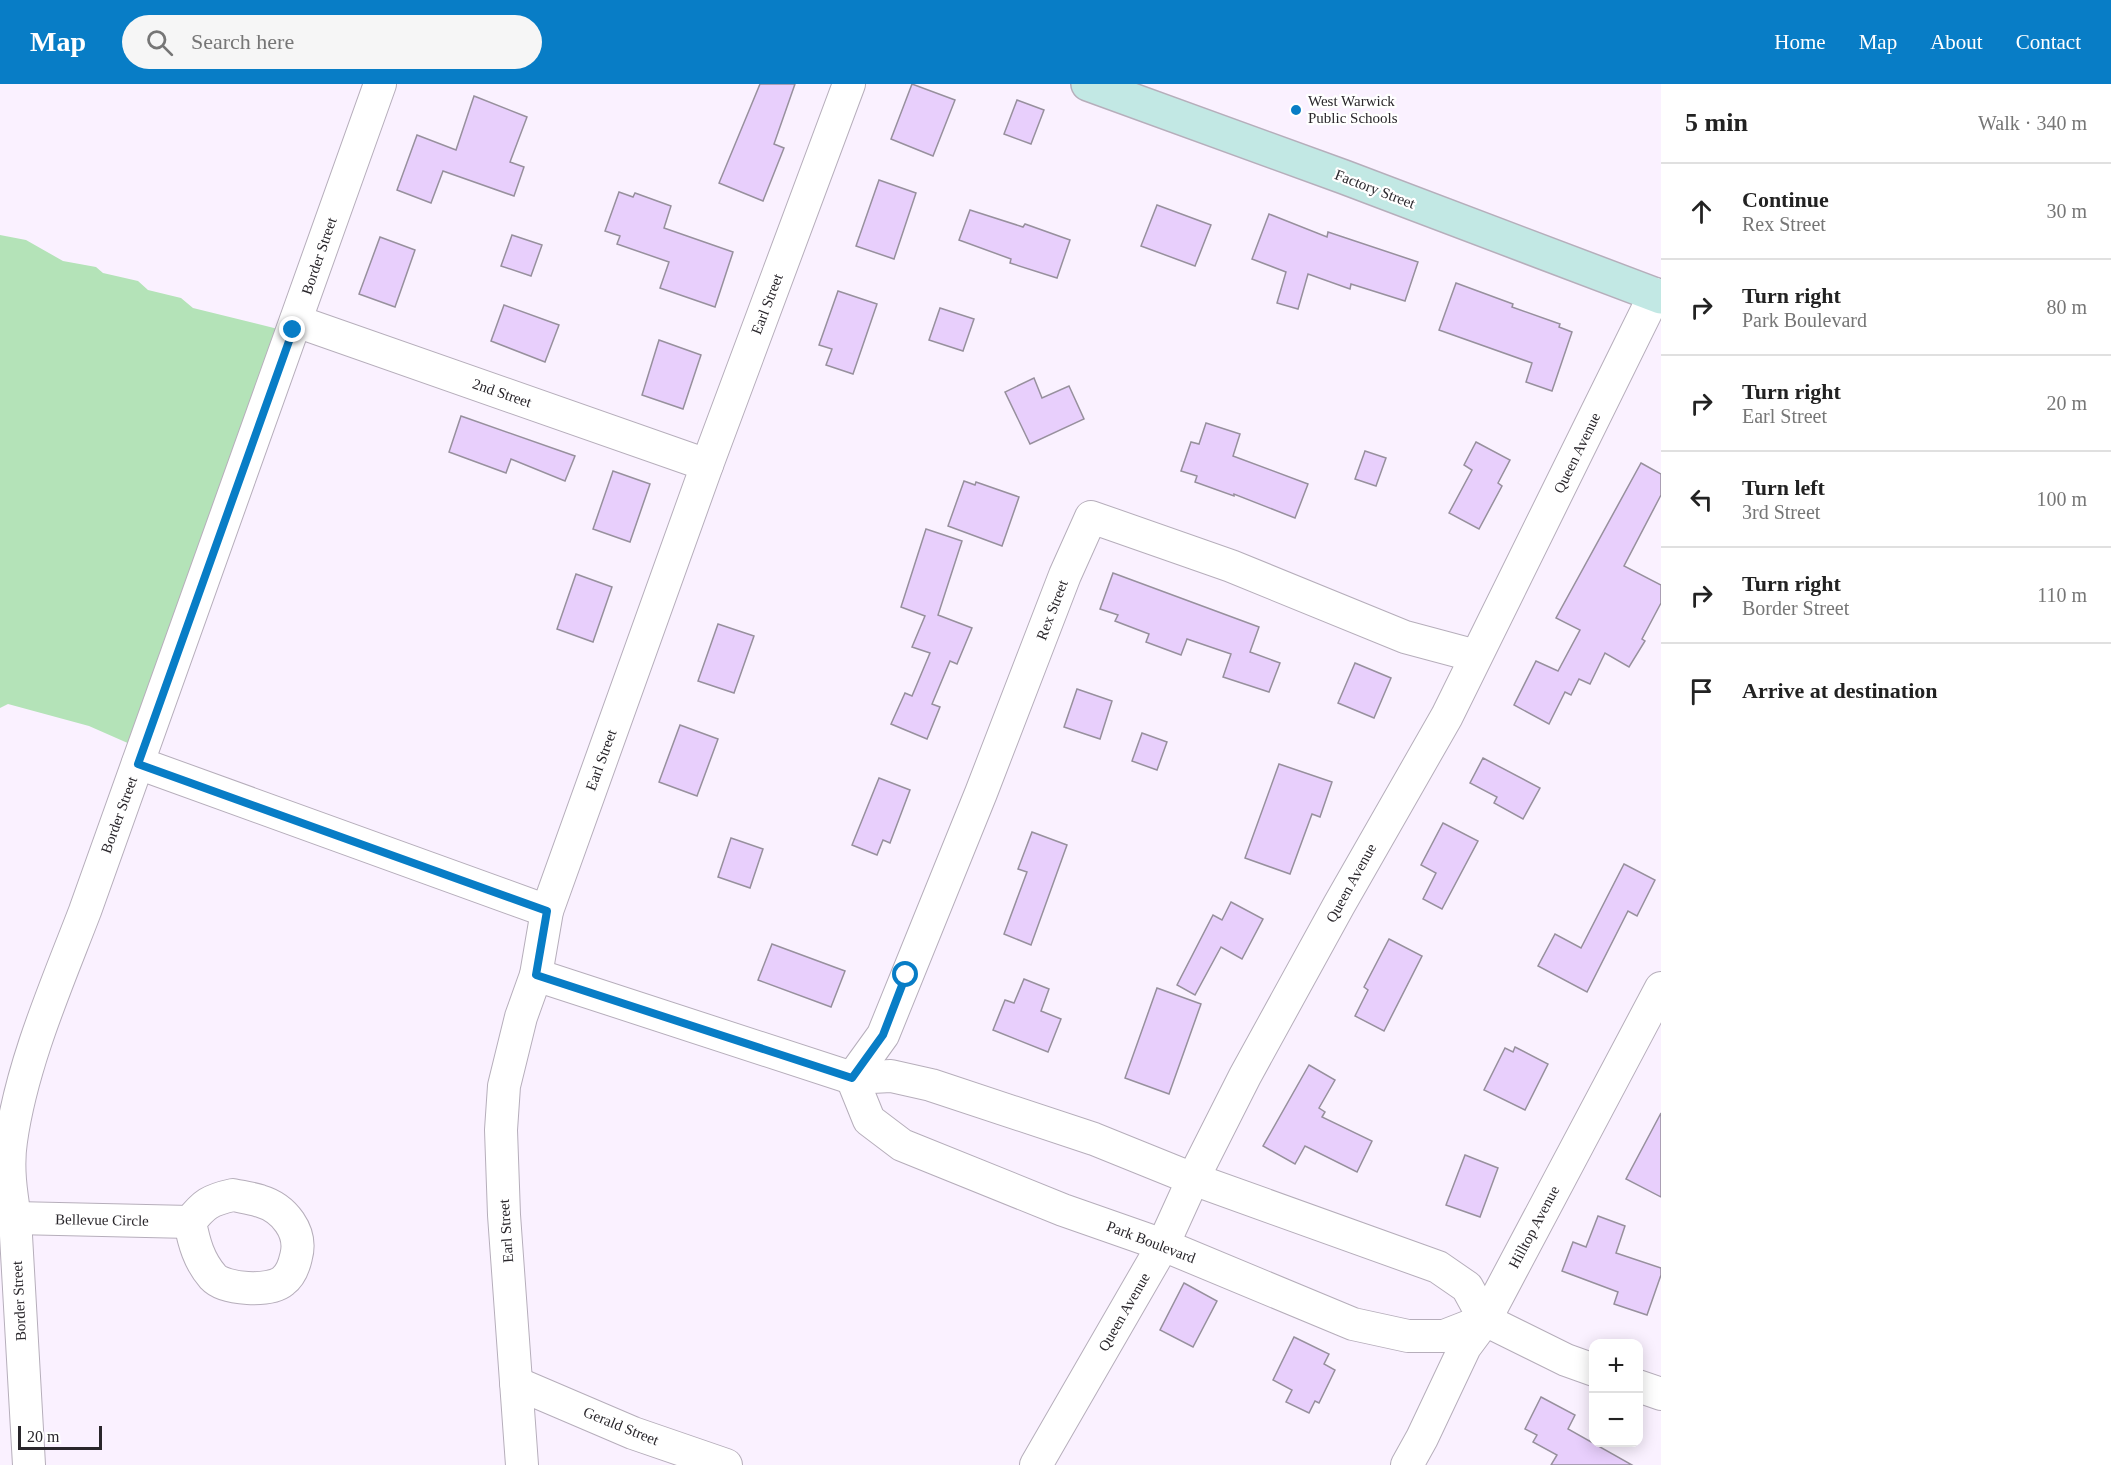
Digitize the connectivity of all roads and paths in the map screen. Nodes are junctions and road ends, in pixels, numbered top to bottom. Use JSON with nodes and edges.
{"nodes":[{"id":1,"x":380,"y":84,"type":"edge"},
{"id":2,"x":849,"y":84,"type":"edge"},
{"id":3,"x":1100,"y":86,"type":"edge"},
{"id":4,"x":1658,"y":296,"type":"edge"},
{"id":5,"x":296,"y":321,"type":"junction"},
{"id":6,"x":707,"y":465,"type":"junction"},
{"id":7,"x":1476,"y":656,"type":"junction"},
{"id":8,"x":138,"y":764,"type":"junction"},
{"id":9,"x":547,"y":911,"type":"junction"},
{"id":10,"x":536,"y":975,"type":"junction"},
{"id":11,"x":1661,"y":988,"type":"edge"},
{"id":12,"x":852,"y":1078,"type":"junction"},
{"id":13,"x":1193,"y":1179,"type":"junction"},
{"id":14,"x":15,"y":1218,"type":"junction"},
{"id":15,"x":190,"y":1222,"type":"dead end"},
{"id":16,"x":1163,"y":1245,"type":"junction"},
{"id":17,"x":1485,"y":1320,"type":"junction"},
{"id":18,"x":1589,"y":1369,"type":"edge"},
{"id":19,"x":516,"y":1383,"type":"junction"},
{"id":20,"x":1643,"y":1388,"type":"edge"},
{"id":21,"x":1661,"y":1394,"type":"edge"},
{"id":22,"x":28,"y":1465,"type":"edge"},
{"id":23,"x":522,"y":1465,"type":"edge"},
{"id":24,"x":726,"y":1465,"type":"edge"},
{"id":25,"x":1036,"y":1465,"type":"edge"},
{"id":26,"x":1407,"y":1465,"type":"edge"}],
"edges":[{"from":1,"to":5,"type":"street","name":"Border Street"},
{"from":2,"to":6,"type":"street","name":"Earl Street"},
{"from":3,"to":4,"type":"street","name":"Factory Street"},
{"from":4,"to":7,"type":"street","name":"Queen Avenue"},
{"from":5,"to":6,"type":"street","name":"2nd Street"},
{"from":5,"to":8,"type":"street","name":"Border Street"},
{"from":6,"to":9,"type":"street","name":"Earl Street"},
{"from":7,"to":12,"type":"street","name":"Rex Street"},
{"from":7,"to":13,"type":"street","name":"Queen Avenue"},
{"from":8,"to":9,"type":"street"},
{"from":8,"to":14,"type":"street","name":"Border Street"},
{"from":9,"to":10,"type":"street","name":"Earl Street"},
{"from":10,"to":12,"type":"street"},
{"from":10,"to":19,"type":"street","name":"Earl Street"},
{"from":11,"to":17,"type":"street","name":"Hilltop Avenue"},
{"from":12,"to":13,"type":"street"},
{"from":12,"to":16,"type":"street","name":"Park Boulevard"},
{"from":13,"to":16,"type":"street","name":"Queen Avenue"},
{"from":13,"to":17,"type":"street"},
{"from":14,"to":15,"type":"street","name":"Bellevue Circle"},
{"from":14,"to":22,"type":"street","name":"Border Street"},
{"from":16,"to":17,"type":"street","name":"Park Boulevard"},
{"from":16,"to":25,"type":"street","name":"Queen Avenue"},
{"from":17,"to":18,"type":"street"},
{"from":17,"to":26,"type":"street","name":"Hilltop Avenue"},
{"from":19,"to":23,"type":"street","name":"Earl Street"},
{"from":19,"to":24,"type":"street","name":"Gerald Street"},
{"from":20,"to":21,"type":"street"}]}
